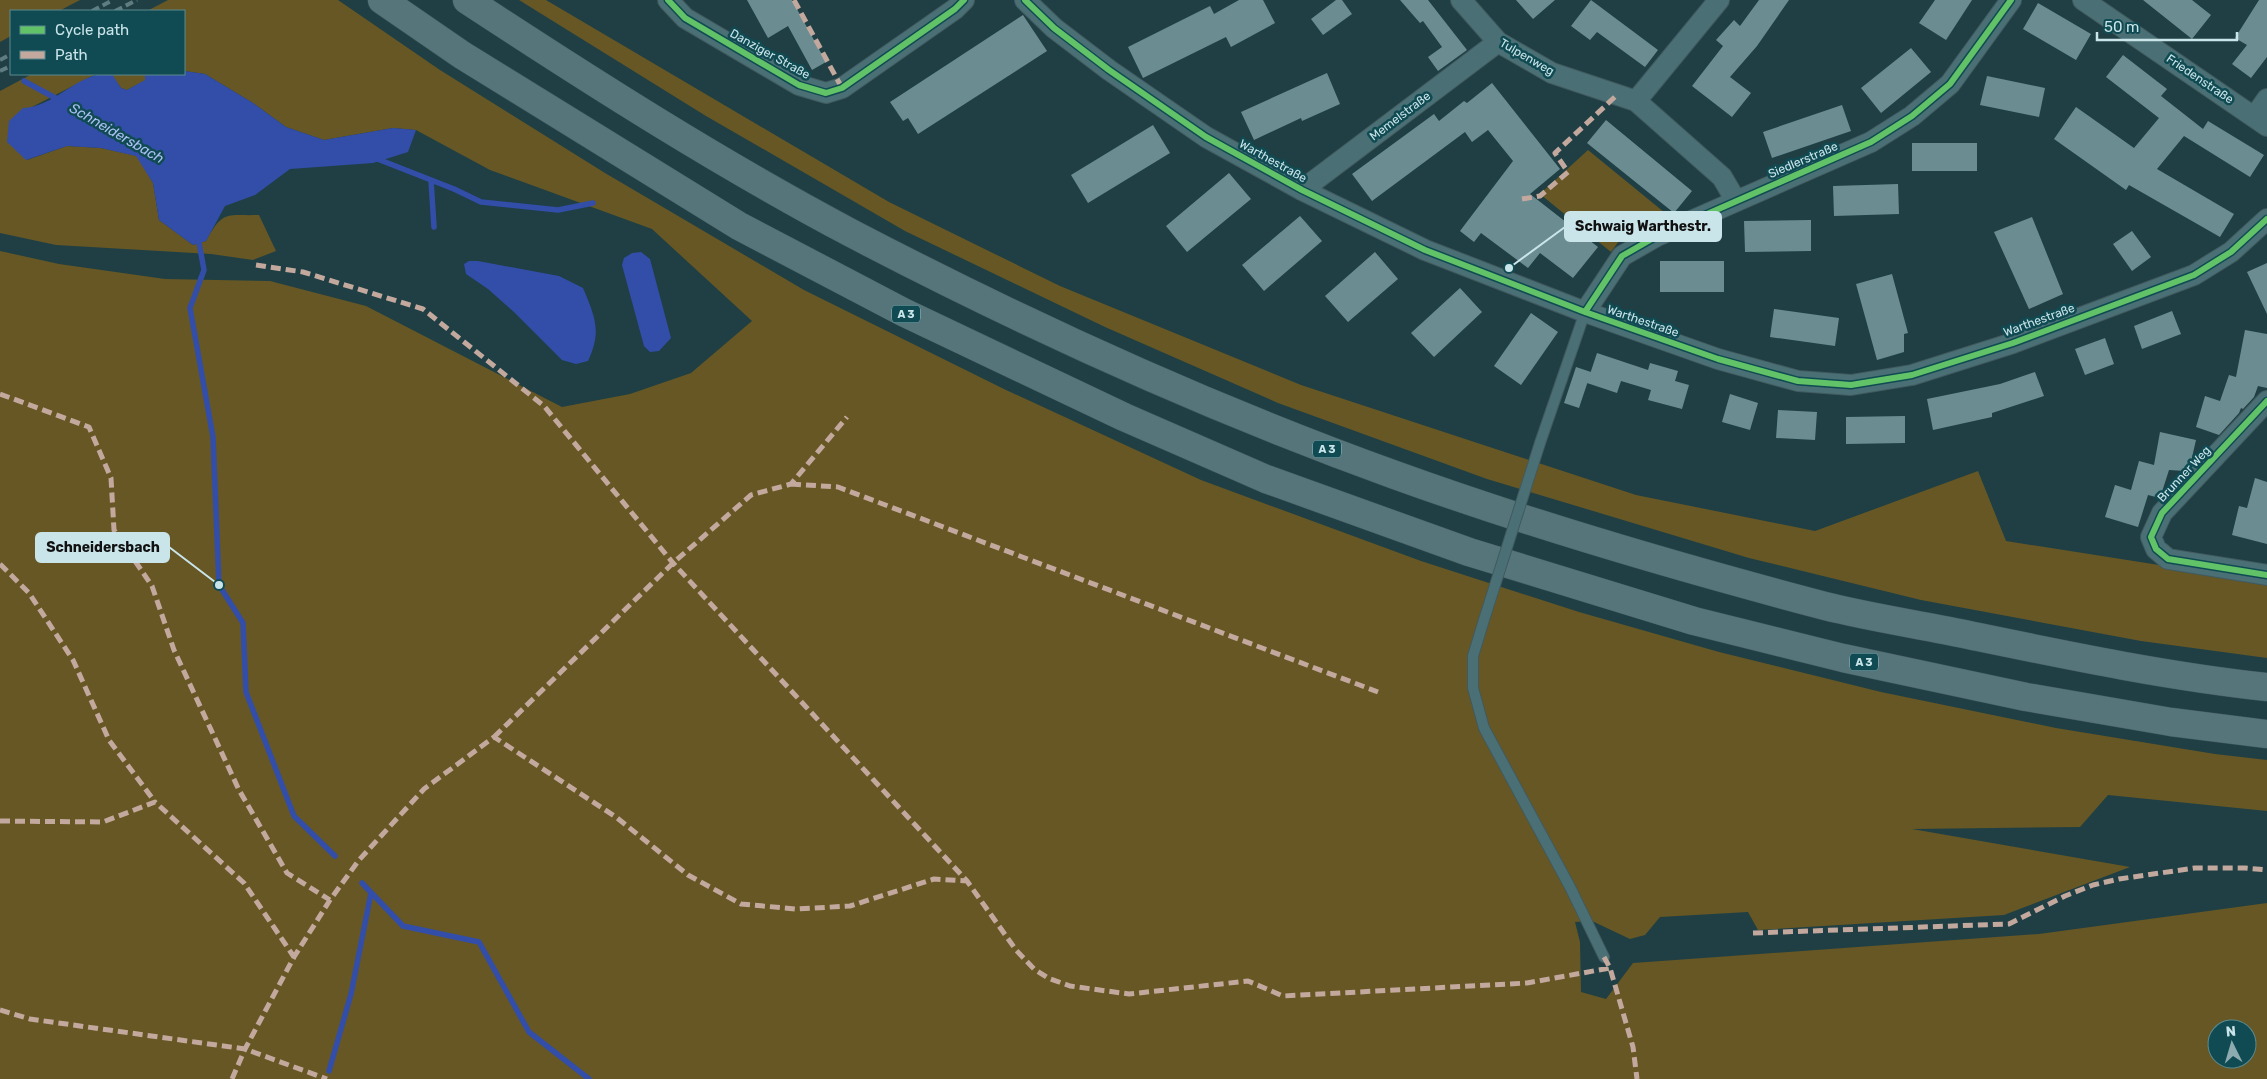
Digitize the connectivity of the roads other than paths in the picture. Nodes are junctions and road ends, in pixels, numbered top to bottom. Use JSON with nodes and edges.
{"nodes":[{"id":1,"x":382,"y":0,"type":"edge"},
{"id":2,"x":467,"y":0,"type":"edge"},
{"id":3,"x":668,"y":0,"type":"edge"},
{"id":4,"x":964,"y":0,"type":"edge"},
{"id":5,"x":1025,"y":0,"type":"edge"},
{"id":6,"x":1461,"y":0,"type":"edge"},
{"id":7,"x":1719,"y":0,"type":"edge"},
{"id":8,"x":2011,"y":0,"type":"edge"},
{"id":9,"x":2084,"y":0,"type":"edge"},
{"id":10,"x":1498,"y":42,"type":"junction"},
{"id":11,"x":2267,"y":99,"type":"edge"},
{"id":12,"x":1636,"y":101,"type":"junction"},
{"id":13,"x":2261,"y":121,"type":"edge"},
{"id":14,"x":1302,"y":190,"type":"junction"},
{"id":15,"x":1736,"y":201,"type":"junction"},
{"id":16,"x":2267,"y":219,"type":"edge"},
{"id":17,"x":1585,"y":312,"type":"junction"},
{"id":18,"x":2267,"y":402,"type":"edge"},
{"id":19,"x":2267,"y":574,"type":"edge"},
{"id":20,"x":2267,"y":687,"type":"edge"},
{"id":21,"x":2267,"y":734,"type":"edge"},
{"id":22,"x":1604,"y":957,"type":"dead end"}],
"edges":[{"from":1,"to":21,"type":"highway","number":"A 3"},
{"from":2,"to":20,"type":"highway","number":"A 3"},
{"from":3,"to":4,"type":"street","name":"Danziger Straße"},
{"from":5,"to":14,"type":"street","name":"Warthestraße"},
{"from":6,"to":10,"type":"street","name":"Tulpenweg"},
{"from":7,"to":12,"type":"street"},
{"from":8,"to":15,"type":"street","name":"Siedlerstraße"},
{"from":9,"to":13,"type":"street","name":"Friedenstraße"},
{"from":10,"to":12,"type":"street","name":"Tulpenweg"},
{"from":10,"to":14,"type":"street","name":"Memelstraße"},
{"from":11,"to":13,"type":"street"},
{"from":12,"to":15,"type":"street","name":"Tulpenweg"},
{"from":14,"to":17,"type":"street","name":"Warthestraße"},
{"from":15,"to":17,"type":"street","name":"Siedlerstraße"},
{"from":16,"to":17,"type":"street","name":"Warthestraße"},
{"from":17,"to":22,"type":"lane","name":"Siedlerstraße","bridge":true},
{"from":18,"to":19,"type":"street","name":"Brunner Weg"}]}
